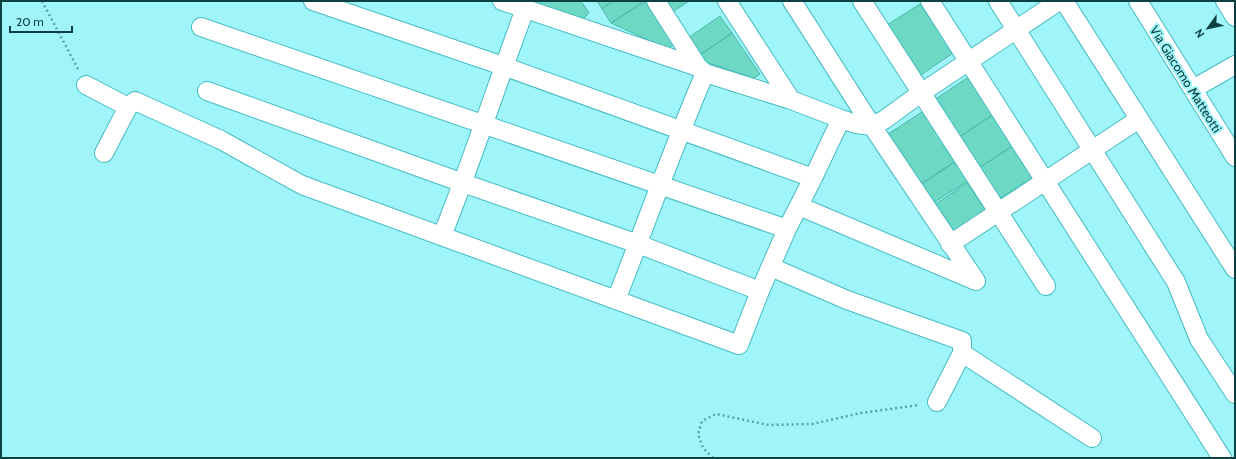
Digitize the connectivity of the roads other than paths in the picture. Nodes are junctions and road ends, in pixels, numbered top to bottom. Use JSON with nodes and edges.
{"nodes":[{"id":1,"x":313,"y":1,"type":"edge"},
{"id":2,"x":502,"y":1,"type":"edge"},
{"id":3,"x":656,"y":1,"type":"edge"},
{"id":4,"x":727,"y":1,"type":"edge"},
{"id":5,"x":792,"y":1,"type":"edge"},
{"id":6,"x":862,"y":1,"type":"edge"},
{"id":7,"x":930,"y":1,"type":"edge"},
{"id":8,"x":998,"y":1,"type":"edge"},
{"id":9,"x":1059,"y":1,"type":"edge"},
{"id":10,"x":1064,"y":1,"type":"edge"},
{"id":11,"x":1138,"y":1,"type":"edge"},
{"id":12,"x":1225,"y":1,"type":"edge"},
{"id":13,"x":525,"y":9,"type":"junction"},
{"id":14,"x":1235,"y":17,"type":"edge"},
{"id":15,"x":201,"y":27,"type":"dead end"},
{"id":16,"x":1016,"y":29,"type":"junction"},
{"id":17,"x":969,"y":62,"type":"junction"},
{"id":18,"x":1235,"y":65,"type":"edge"},
{"id":19,"x":504,"y":66,"type":"junction"},
{"id":20,"x":701,"y":70,"type":"junction"},
{"id":21,"x":86,"y":85,"type":"road end"},
{"id":22,"x":1193,"y":89,"type":"junction"},
{"id":23,"x":207,"y":91,"type":"dead end"},
{"id":24,"x":921,"y":93,"type":"junction"},
{"id":25,"x":791,"y":100,"type":"junction"},
{"id":26,"x":128,"y":107,"type":"junction"},
{"id":27,"x":1139,"y":118,"type":"junction"},
{"id":28,"x":841,"y":119,"type":"junction"},
{"id":29,"x":483,"y":125,"type":"junction"},
{"id":30,"x":872,"y":126,"type":"junction"},
{"id":31,"x":680,"y":130,"type":"junction"},
{"id":32,"x":1092,"y":151,"type":"junction"},
{"id":33,"x":104,"y":153,"type":"dead end"},
{"id":34,"x":1235,"y":157,"type":"edge"},
{"id":35,"x":813,"y":178,"type":"junction"},
{"id":36,"x":1045,"y":181,"type":"junction"},
{"id":37,"x":463,"y":183,"type":"junction"},
{"id":38,"x":660,"y":185,"type":"junction"},
{"id":39,"x":799,"y":206,"type":"junction"},
{"id":40,"x":999,"y":213,"type":"junction"},
{"id":41,"x":787,"y":229,"type":"junction"},
{"id":42,"x":442,"y":236,"type":"junction"},
{"id":43,"x":638,"y":244,"type":"junction"},
{"id":44,"x":950,"y":244,"type":"junction"},
{"id":45,"x":771,"y":267,"type":"junction"},
{"id":46,"x":1235,"y":269,"type":"edge"},
{"id":47,"x":1046,"y":286,"type":"dead end"},
{"id":48,"x":760,"y":291,"type":"junction"},
{"id":49,"x":616,"y":300,"type":"junction"},
{"id":50,"x":962,"y":353,"type":"junction"},
{"id":51,"x":1235,"y":394,"type":"edge"},
{"id":52,"x":937,"y":402,"type":"road end"},
{"id":53,"x":1092,"y":438,"type":"dead end"},
{"id":54,"x":1222,"y":458,"type":"edge"}],
"edges":[{"from":1,"to":19,"type":"street"},
{"from":2,"to":13,"type":"street"},
{"from":3,"to":20,"type":"street"},
{"from":4,"to":25,"type":"street"},
{"from":5,"to":30,"type":"street"},
{"from":6,"to":24,"type":"street"},
{"from":7,"to":17,"type":"street"},
{"from":8,"to":16,"type":"street"},
{"from":9,"to":16,"type":"street"},
{"from":10,"to":27,"type":"street"},
{"from":11,"to":22,"type":"street","name":"Via Giacomo Matteotti"},
{"from":12,"to":14,"type":"street"},
{"from":13,"to":19,"type":"street"},
{"from":13,"to":20,"type":"street"},
{"from":15,"to":29,"type":"street"},
{"from":16,"to":17,"type":"street"},
{"from":16,"to":32,"type":"street"},
{"from":17,"to":24,"type":"street"},
{"from":17,"to":36,"type":"street"},
{"from":18,"to":22,"type":"street"},
{"from":19,"to":29,"type":"street"},
{"from":19,"to":31,"type":"street"},
{"from":20,"to":25,"type":"street"},
{"from":20,"to":31,"type":"street"},
{"from":21,"to":26,"type":"street"},
{"from":22,"to":34,"type":"street","name":"Via Giacomo Matteotti"},
{"from":23,"to":37,"type":"street"},
{"from":24,"to":30,"type":"street"},
{"from":24,"to":40,"type":"street"},
{"from":25,"to":28,"type":"street"},
{"from":26,"to":33,"type":"street"},
{"from":26,"to":42,"type":"street"},
{"from":27,"to":32,"type":"street"},
{"from":27,"to":46,"type":"street"},
{"from":28,"to":30,"type":"street"},
{"from":28,"to":35,"type":"street"},
{"from":29,"to":37,"type":"street"},
{"from":29,"to":38,"type":"street"},
{"from":30,"to":44,"type":"street"},
{"from":31,"to":35,"type":"street"},
{"from":31,"to":38,"type":"street"},
{"from":32,"to":36,"type":"street"},
{"from":32,"to":51,"type":"street"},
{"from":35,"to":39,"type":"street"},
{"from":36,"to":40,"type":"street"},
{"from":36,"to":54,"type":"street"},
{"from":37,"to":42,"type":"street"},
{"from":37,"to":43,"type":"street"},
{"from":38,"to":41,"type":"street"},
{"from":38,"to":43,"type":"street"},
{"from":39,"to":41,"type":"street"},
{"from":39,"to":44,"type":"street"},
{"from":40,"to":44,"type":"street"},
{"from":40,"to":47,"type":"street"},
{"from":41,"to":45,"type":"street"},
{"from":42,"to":49,"type":"street"},
{"from":43,"to":48,"type":"street"},
{"from":43,"to":49,"type":"street"},
{"from":45,"to":48,"type":"street"},
{"from":45,"to":50,"type":"street"},
{"from":48,"to":49,"type":"street"},
{"from":50,"to":52,"type":"street"},
{"from":50,"to":53,"type":"street"}]}
